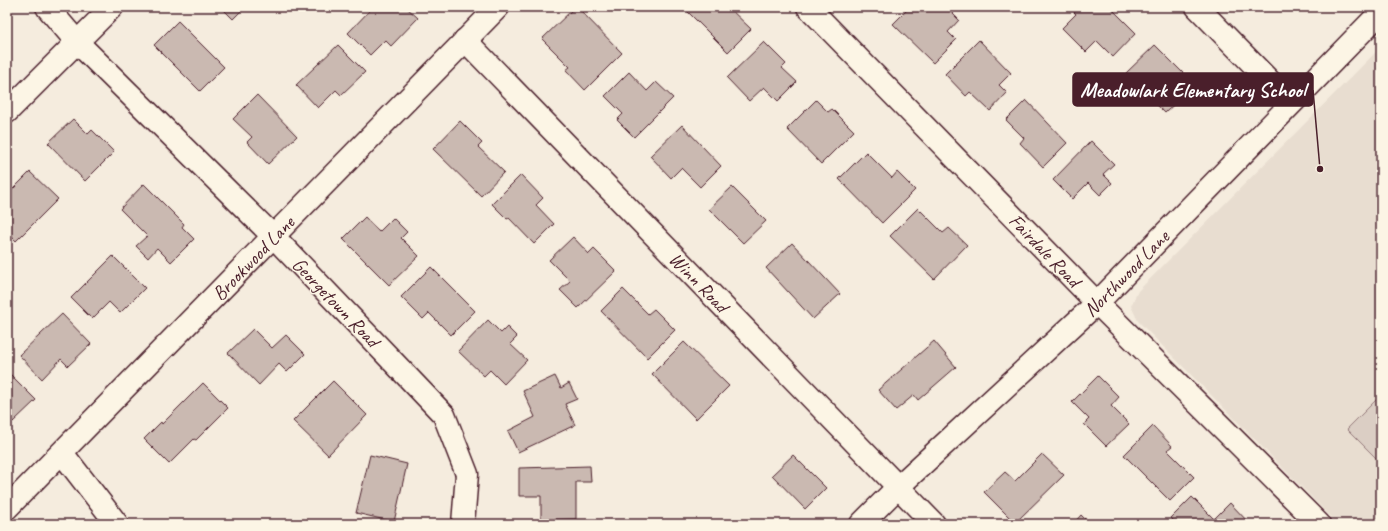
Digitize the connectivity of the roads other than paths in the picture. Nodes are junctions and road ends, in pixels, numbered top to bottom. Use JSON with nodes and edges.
{"nodes":[{"id":1,"x":47,"y":7,"type":"edge"},
{"id":2,"x":112,"y":7,"type":"edge"},
{"id":3,"x":498,"y":7,"type":"edge"},
{"id":4,"x":808,"y":7,"type":"edge"},
{"id":5,"x":1197,"y":7,"type":"edge"},
{"id":6,"x":1381,"y":12,"type":"edge"},
{"id":7,"x":465,"y":40,"type":"junction"},
{"id":8,"x":77,"y":42,"type":"junction"},
{"id":9,"x":1291,"y":103,"type":"junction"},
{"id":10,"x":7,"y":112,"type":"edge"},
{"id":11,"x":274,"y":237,"type":"junction"},
{"id":12,"x":1097,"y":303,"type":"junction"},
{"id":13,"x":62,"y":453,"type":"junction"},
{"id":14,"x":898,"y":487,"type":"junction"},
{"id":15,"x":7,"y":508,"type":"edge"},
{"id":16,"x":117,"y":524,"type":"edge"},
{"id":17,"x":463,"y":524,"type":"edge"},
{"id":18,"x":861,"y":524,"type":"edge"},
{"id":19,"x":934,"y":524,"type":"edge"},
{"id":20,"x":1319,"y":524,"type":"edge"}],
"edges":[{"from":1,"to":8,"type":"street","name":"Georgetown Road"},
{"from":2,"to":8,"type":"street"},
{"from":3,"to":7,"type":"street","name":"Brookwood Lane"},
{"from":4,"to":12,"type":"street","name":"Fairdale Road"},
{"from":5,"to":9,"type":"street"},
{"from":6,"to":9,"type":"street","name":"Northwood Lane"},
{"from":7,"to":11,"type":"street","name":"Brookwood Lane"},
{"from":7,"to":14,"type":"street","name":"Winn Road"},
{"from":8,"to":10,"type":"street"},
{"from":8,"to":11,"type":"street","name":"Georgetown Road"},
{"from":9,"to":12,"type":"street","name":"Northwood Lane"},
{"from":11,"to":13,"type":"street","name":"Brookwood Lane"},
{"from":11,"to":17,"type":"street","name":"Georgetown Road"},
{"from":12,"to":14,"type":"street","name":"Northwood Lane"},
{"from":12,"to":20,"type":"street","name":"Fairdale Road"},
{"from":13,"to":15,"type":"street","name":"Brookwood Lane"},
{"from":13,"to":16,"type":"street"},
{"from":14,"to":18,"type":"street","name":"Northwood Lane"},
{"from":14,"to":19,"type":"street","name":"Winn Road"}]}
